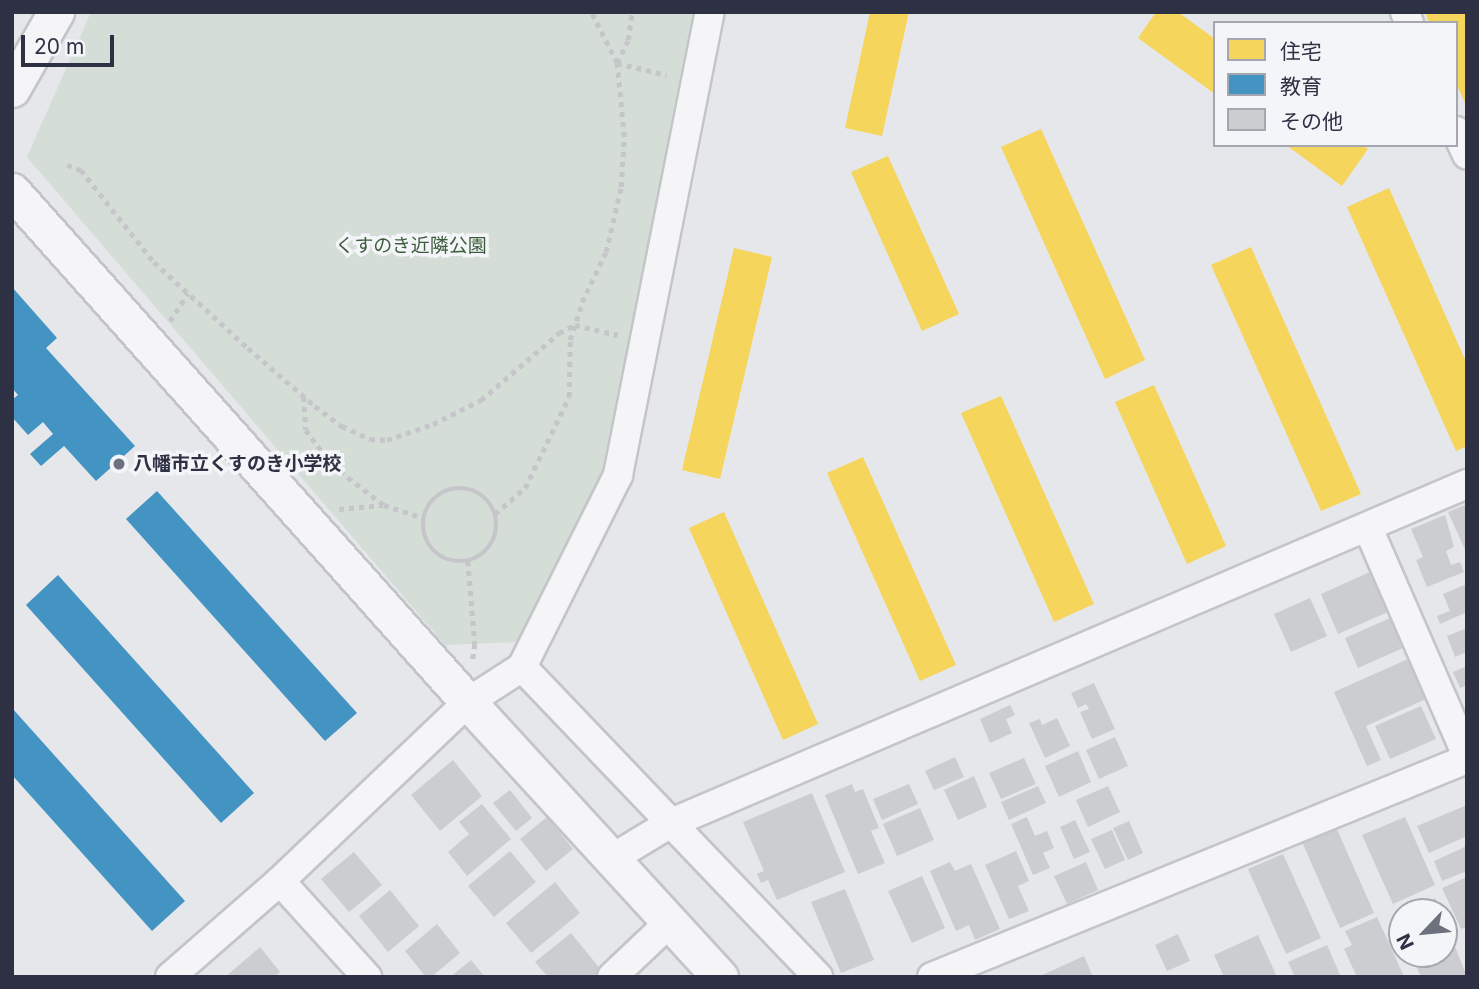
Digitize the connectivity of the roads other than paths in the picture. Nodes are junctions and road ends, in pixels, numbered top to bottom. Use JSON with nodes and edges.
{"nodes":[{"id":1,"x":56,"y":12,"type":"edge"},
{"id":2,"x":710,"y":12,"type":"edge"},
{"id":3,"x":12,"y":89,"type":"edge"},
{"id":4,"x":1458,"y":135,"type":"edge"},
{"id":5,"x":1467,"y":155,"type":"edge"},
{"id":6,"x":12,"y":191,"type":"edge"},
{"id":7,"x":1467,"y":484,"type":"edge"},
{"id":8,"x":1368,"y":527,"type":"junction"},
{"id":9,"x":522,"y":667,"type":"junction"},
{"id":10,"x":468,"y":702,"type":"junction"},
{"id":11,"x":1467,"y":757,"type":"edge"},
{"id":12,"x":669,"y":824,"type":"junction"},
{"id":13,"x":613,"y":858,"type":"junction"},
{"id":14,"x":280,"y":881,"type":"junction"},
{"id":15,"x":671,"y":921,"type":"junction"},
{"id":16,"x":170,"y":977,"type":"edge"},
{"id":17,"x":367,"y":977,"type":"edge"},
{"id":18,"x":612,"y":977,"type":"edge"},
{"id":19,"x":720,"y":977,"type":"edge"},
{"id":20,"x":818,"y":977,"type":"edge"},
{"id":21,"x":932,"y":977,"type":"edge"}],
"edges":[{"from":1,"to":3,"type":"street"},
{"from":2,"to":9,"type":"street"},
{"from":4,"to":5,"type":"street"},
{"from":6,"to":10,"type":"street"},
{"from":7,"to":8,"type":"street"},
{"from":8,"to":11,"type":"street"},
{"from":8,"to":12,"type":"street"},
{"from":9,"to":10,"type":"street"},
{"from":9,"to":12,"type":"street"},
{"from":10,"to":13,"type":"street"},
{"from":10,"to":14,"type":"street"},
{"from":11,"to":21,"type":"street"},
{"from":12,"to":13,"type":"street"},
{"from":12,"to":20,"type":"street"},
{"from":13,"to":15,"type":"street"},
{"from":14,"to":16,"type":"street"},
{"from":14,"to":17,"type":"street"},
{"from":15,"to":18,"type":"street"},
{"from":15,"to":19,"type":"street"}]}
